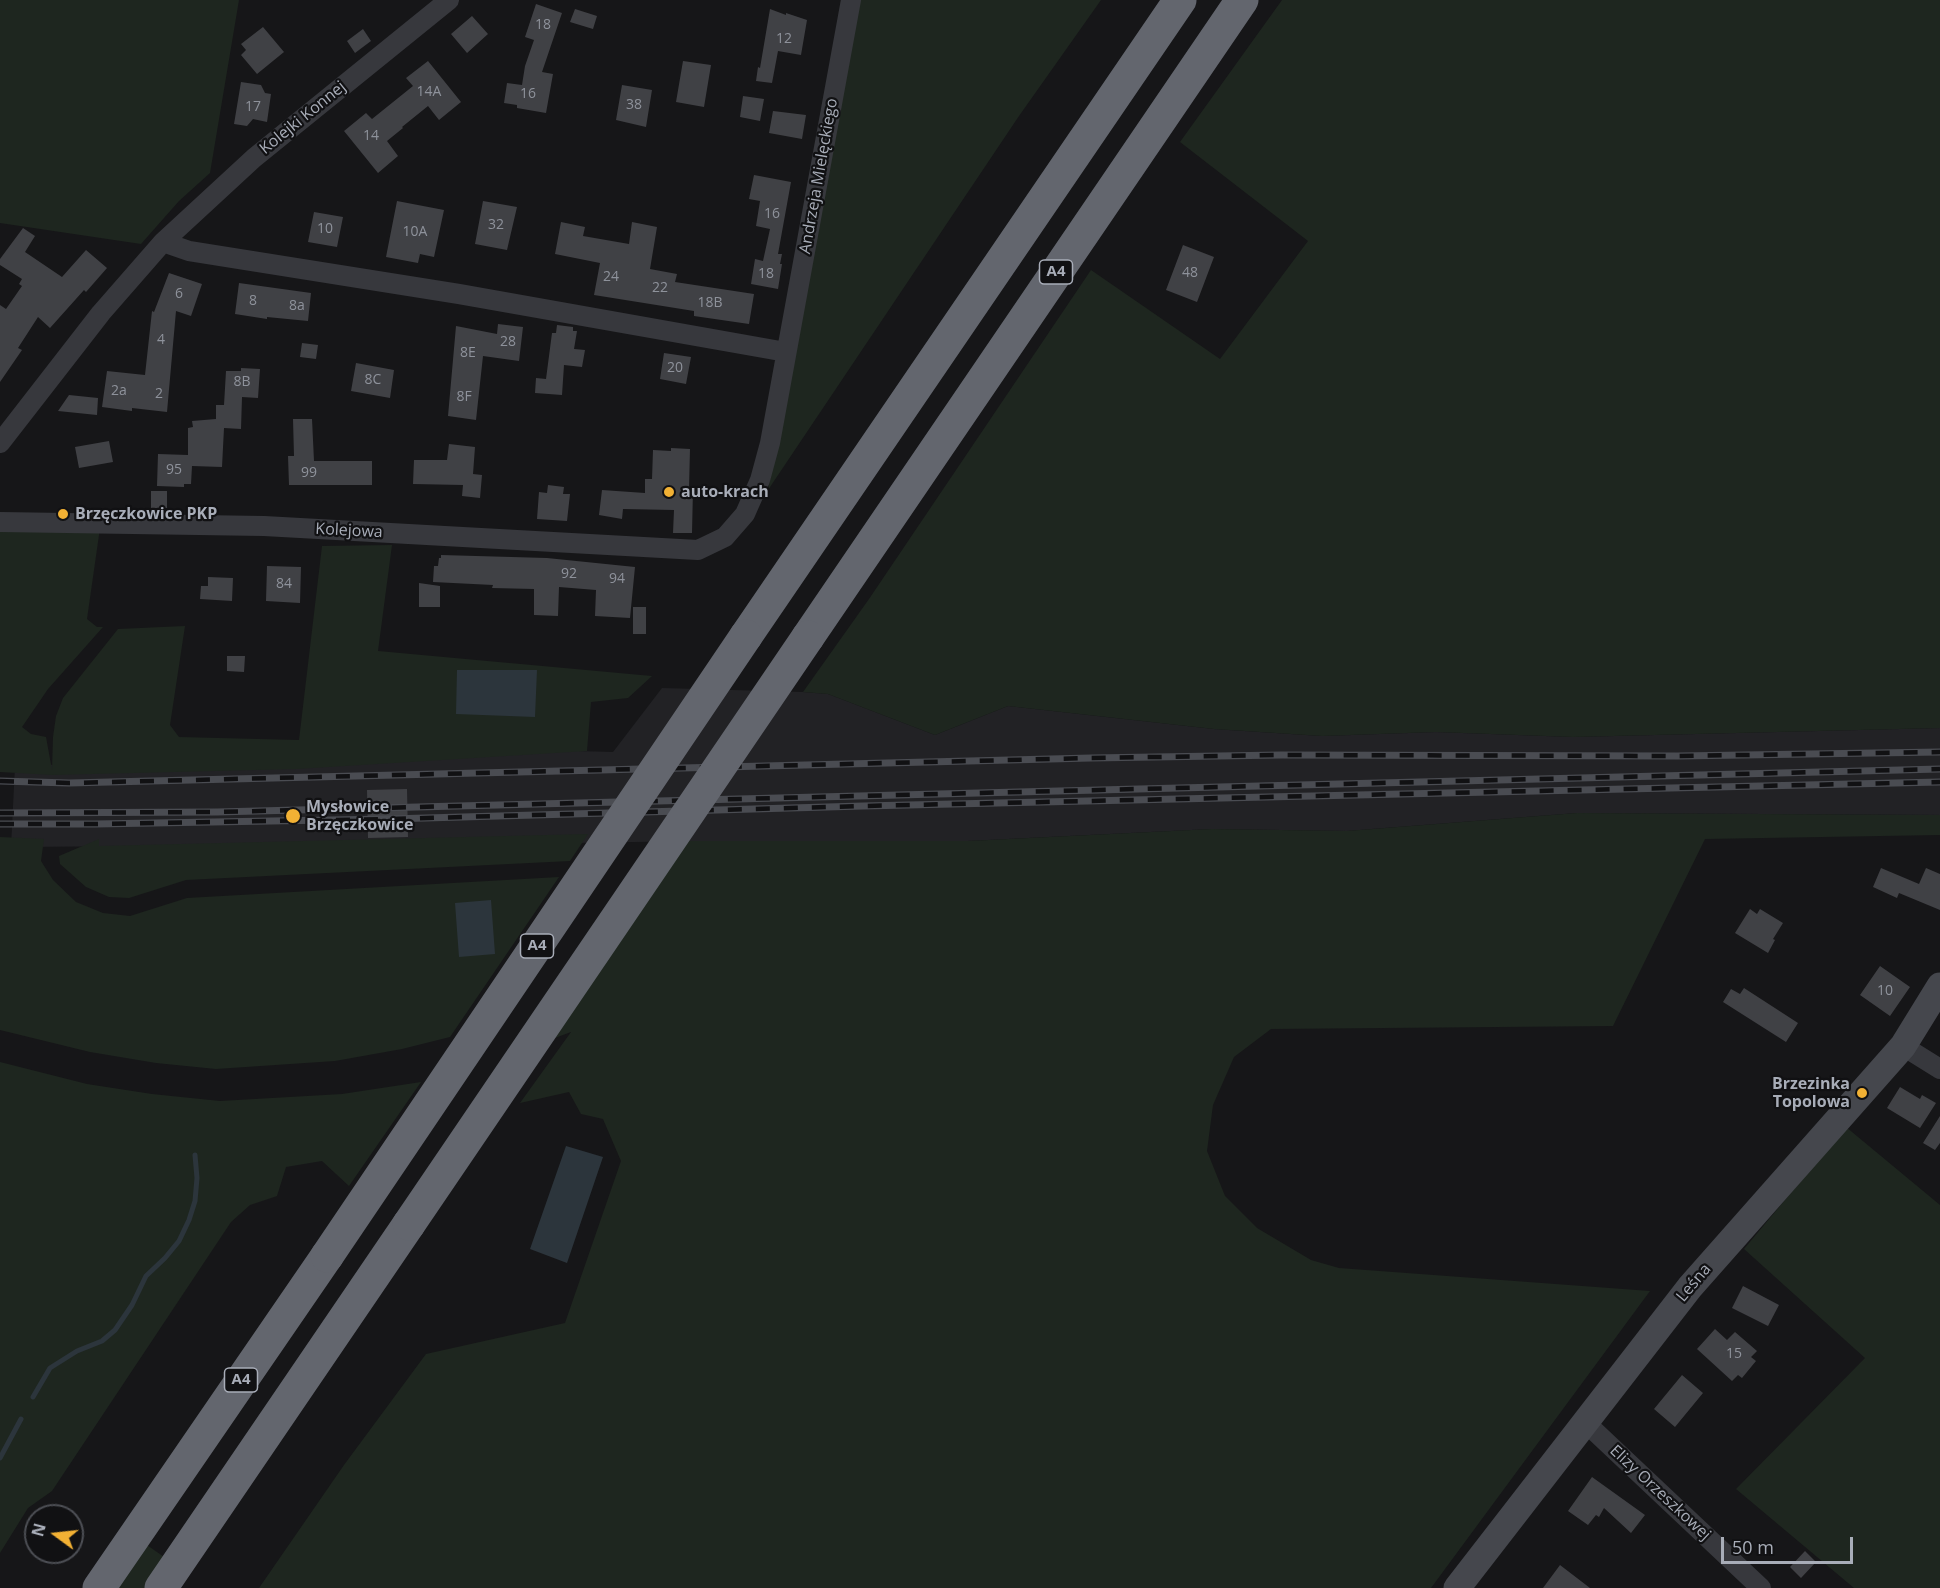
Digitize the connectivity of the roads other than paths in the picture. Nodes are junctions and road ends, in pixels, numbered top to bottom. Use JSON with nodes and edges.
{"nodes":[{"id":1,"x":448,"y":0,"type":"edge"},
{"id":2,"x":851,"y":0,"type":"edge"},
{"id":3,"x":1180,"y":0,"type":"edge"},
{"id":4,"x":1242,"y":0,"type":"edge"},
{"id":5,"x":163,"y":242,"type":"junction"},
{"id":6,"x":786,"y":352,"type":"junction"},
{"id":7,"x":0,"y":442,"type":"edge"},
{"id":8,"x":0,"y":522,"type":"edge"},
{"id":9,"x":698,"y":550,"type":"joint"},
{"id":10,"x":1940,"y":986,"type":"edge"},
{"id":11,"x":1903,"y":1046,"type":"junction"},
{"id":12,"x":1940,"y":1069,"type":"edge"},
{"id":13,"x":1586,"y":1423,"type":"junction"},
{"id":14,"x":99,"y":1588,"type":"edge"},
{"id":15,"x":161,"y":1588,"type":"edge"},
{"id":16,"x":1457,"y":1588,"type":"edge"},
{"id":17,"x":1761,"y":1588,"type":"edge"}],
"edges":[{"from":1,"to":5,"type":"street","name":"Kolejki Konnej"},
{"from":2,"to":6,"type":"street","name":"Andrzeja Mielęckiego"},
{"from":3,"to":14,"type":"highway","number":"A4","bridge":true},
{"from":4,"to":15,"type":"highway","number":"A4","bridge":true},
{"from":5,"to":6,"type":"street"},
{"from":5,"to":7,"type":"street","name":"Kolejki Konnej"},
{"from":6,"to":9,"type":"street","name":"Andrzeja Mielęckiego"},
{"from":8,"to":9,"type":"street","name":"Kolejowa"},
{"from":10,"to":11,"type":"street","name":"Leśna"},
{"from":11,"to":12,"type":"street"},
{"from":11,"to":13,"type":"street","name":"Leśna"},
{"from":13,"to":16,"type":"street","name":"Leśna"},
{"from":13,"to":17,"type":"street","name":"Elizy Orzeszkowej"}]}
